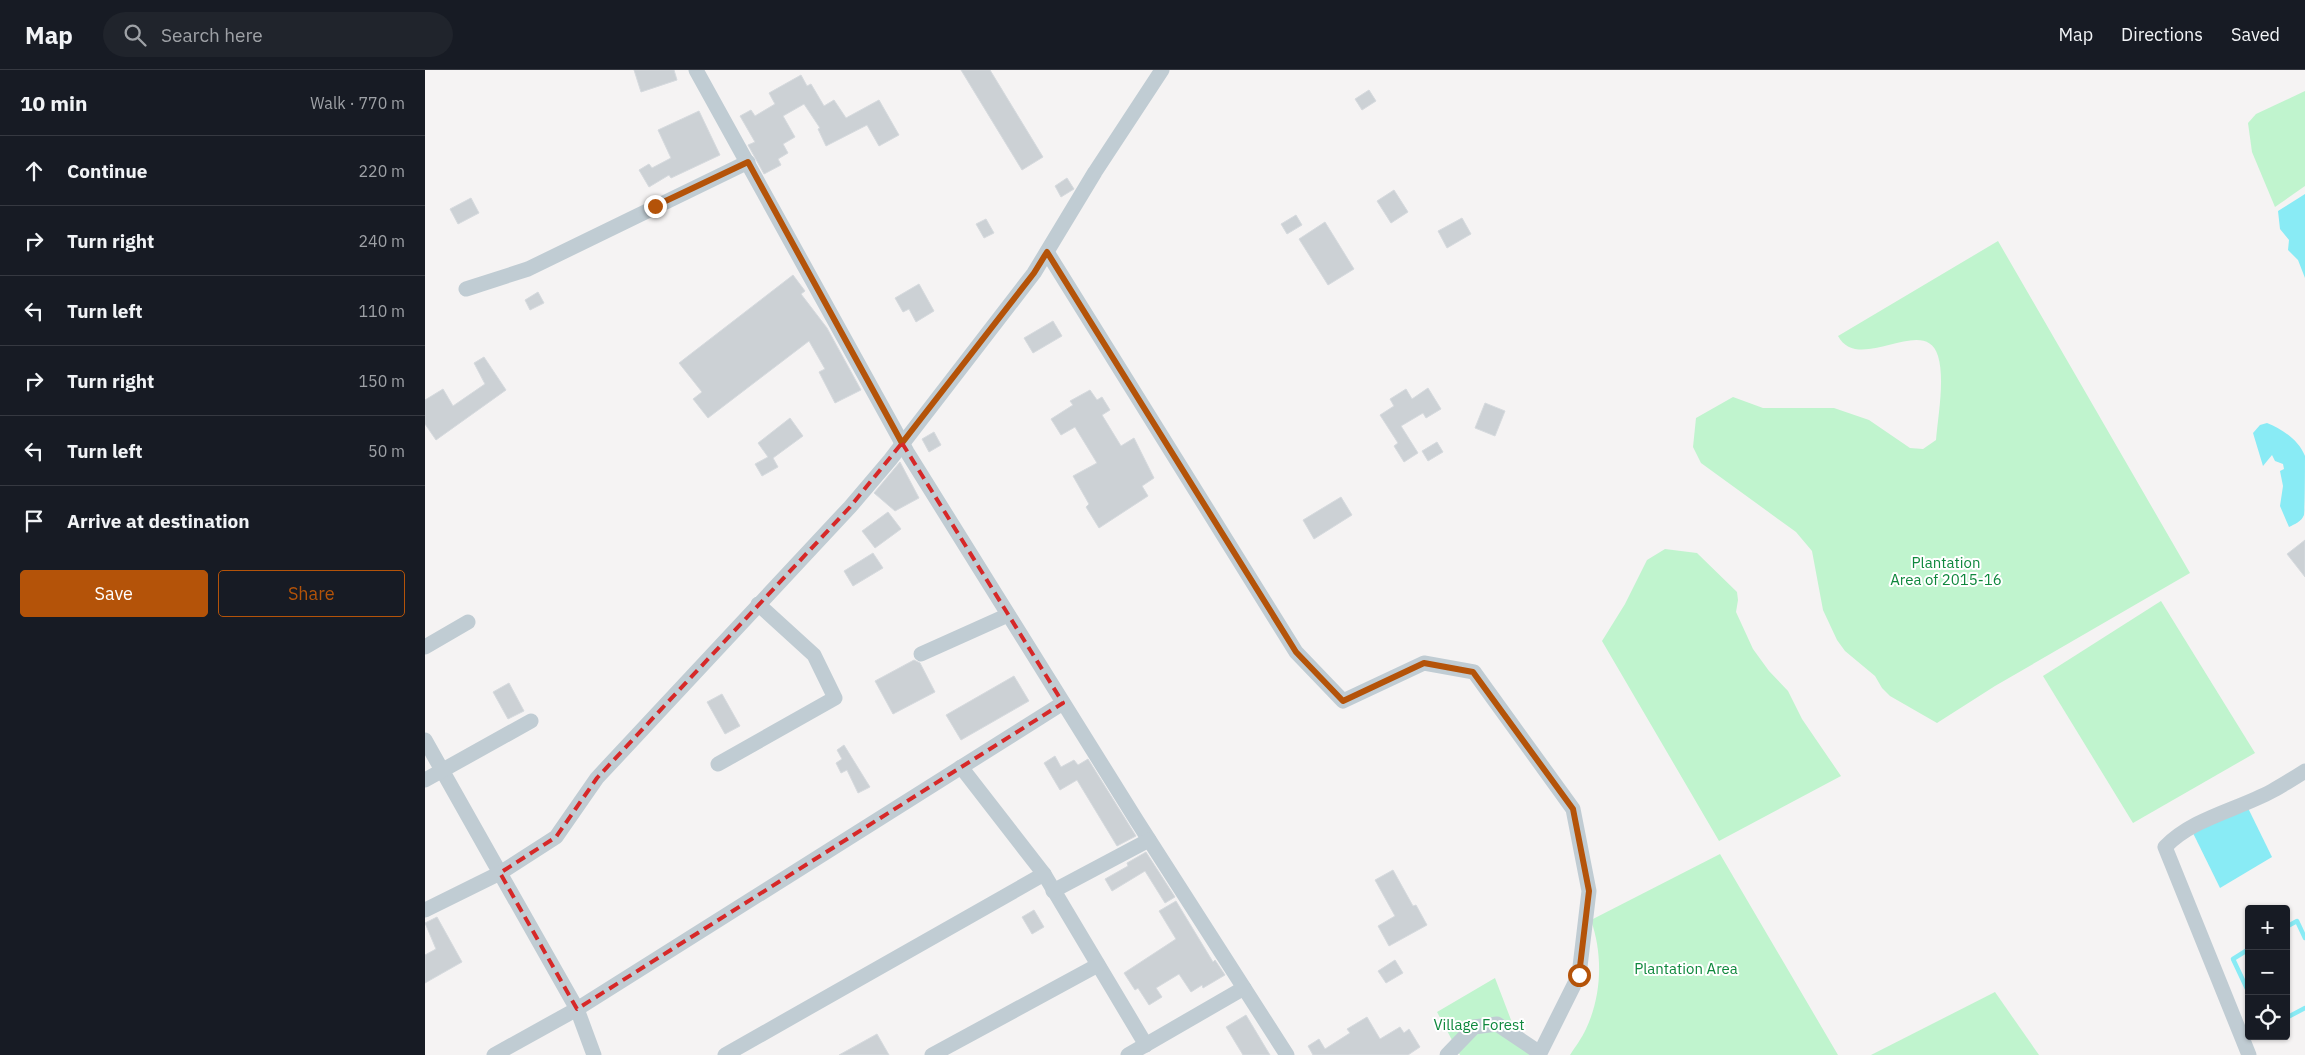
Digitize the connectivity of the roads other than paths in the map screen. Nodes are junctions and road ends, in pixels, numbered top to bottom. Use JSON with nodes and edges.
{"nodes":[{"id":1,"x":696,"y":70,"type":"edge"},
{"id":2,"x":1162,"y":70,"type":"edge"},
{"id":3,"x":748,"y":162,"type":"junction"},
{"id":4,"x":1047,"y":252,"type":"junction"},
{"id":5,"x":466,"y":289,"type":"dead end"},
{"id":6,"x":902,"y":443,"type":"junction"},
{"id":7,"x":758,"y":604,"type":"junction"},
{"id":8,"x":1008,"y":615,"type":"junction"},
{"id":9,"x":468,"y":622,"type":"dead end"},
{"id":10,"x":425,"y":647,"type":"edge"},
{"id":11,"x":921,"y":654,"type":"dead end"},
{"id":12,"x":1063,"y":703,"type":"junction"},
{"id":13,"x":531,"y":721,"type":"dead end"},
{"id":14,"x":425,"y":740,"type":"edge"},
{"id":15,"x":718,"y":764,"type":"dead end"},
{"id":16,"x":961,"y":767,"type":"junction"},
{"id":17,"x":443,"y":771,"type":"junction"},
{"id":18,"x":2305,"y":771,"type":"edge"},
{"id":19,"x":425,"y":780,"type":"edge"},
{"id":20,"x":1149,"y":840,"type":"junction"},
{"id":21,"x":500,"y":873,"type":"junction"},
{"id":22,"x":1044,"y":874,"type":"junction"},
{"id":23,"x":1053,"y":891,"type":"junction"},
{"id":24,"x":425,"y":910,"type":"edge"},
{"id":25,"x":1098,"y":965,"type":"junction"},
{"id":26,"x":1244,"y":988,"type":"junction"},
{"id":27,"x":577,"y":1009,"type":"junction"},
{"id":28,"x":1146,"y":1045,"type":"junction"},
{"id":29,"x":494,"y":1055,"type":"edge"},
{"id":30,"x":594,"y":1055,"type":"edge"},
{"id":31,"x":725,"y":1055,"type":"edge"},
{"id":32,"x":932,"y":1055,"type":"edge"},
{"id":33,"x":1128,"y":1055,"type":"edge"},
{"id":34,"x":1287,"y":1055,"type":"edge"},
{"id":35,"x":1447,"y":1055,"type":"edge"},
{"id":36,"x":2249,"y":1055,"type":"edge"}],
"edges":[{"from":1,"to":3,"type":"street"},
{"from":2,"to":4,"type":"street"},
{"from":3,"to":5,"type":"street"},
{"from":3,"to":6,"type":"street"},
{"from":4,"to":6,"type":"street"},
{"from":4,"to":35,"type":"street"},
{"from":6,"to":7,"type":"street"},
{"from":6,"to":8,"type":"street"},
{"from":7,"to":15,"type":"street"},
{"from":7,"to":21,"type":"street"},
{"from":8,"to":11,"type":"street"},
{"from":8,"to":12,"type":"street"},
{"from":9,"to":10,"type":"street"},
{"from":12,"to":16,"type":"street"},
{"from":12,"to":20,"type":"street"},
{"from":13,"to":17,"type":"street"},
{"from":14,"to":17,"type":"street"},
{"from":16,"to":22,"type":"street"},
{"from":16,"to":27,"type":"street"},
{"from":17,"to":19,"type":"street"},
{"from":17,"to":21,"type":"street"},
{"from":18,"to":36,"type":"street"},
{"from":20,"to":23,"type":"street"},
{"from":20,"to":26,"type":"street"},
{"from":21,"to":24,"type":"street"},
{"from":21,"to":27,"type":"street"},
{"from":22,"to":23,"type":"street"},
{"from":22,"to":31,"type":"street"},
{"from":23,"to":25,"type":"street"},
{"from":25,"to":28,"type":"street"},
{"from":25,"to":32,"type":"street"},
{"from":26,"to":28,"type":"street"},
{"from":26,"to":34,"type":"street"},
{"from":27,"to":29,"type":"street"},
{"from":27,"to":30,"type":"street"},
{"from":28,"to":33,"type":"street"}]}
